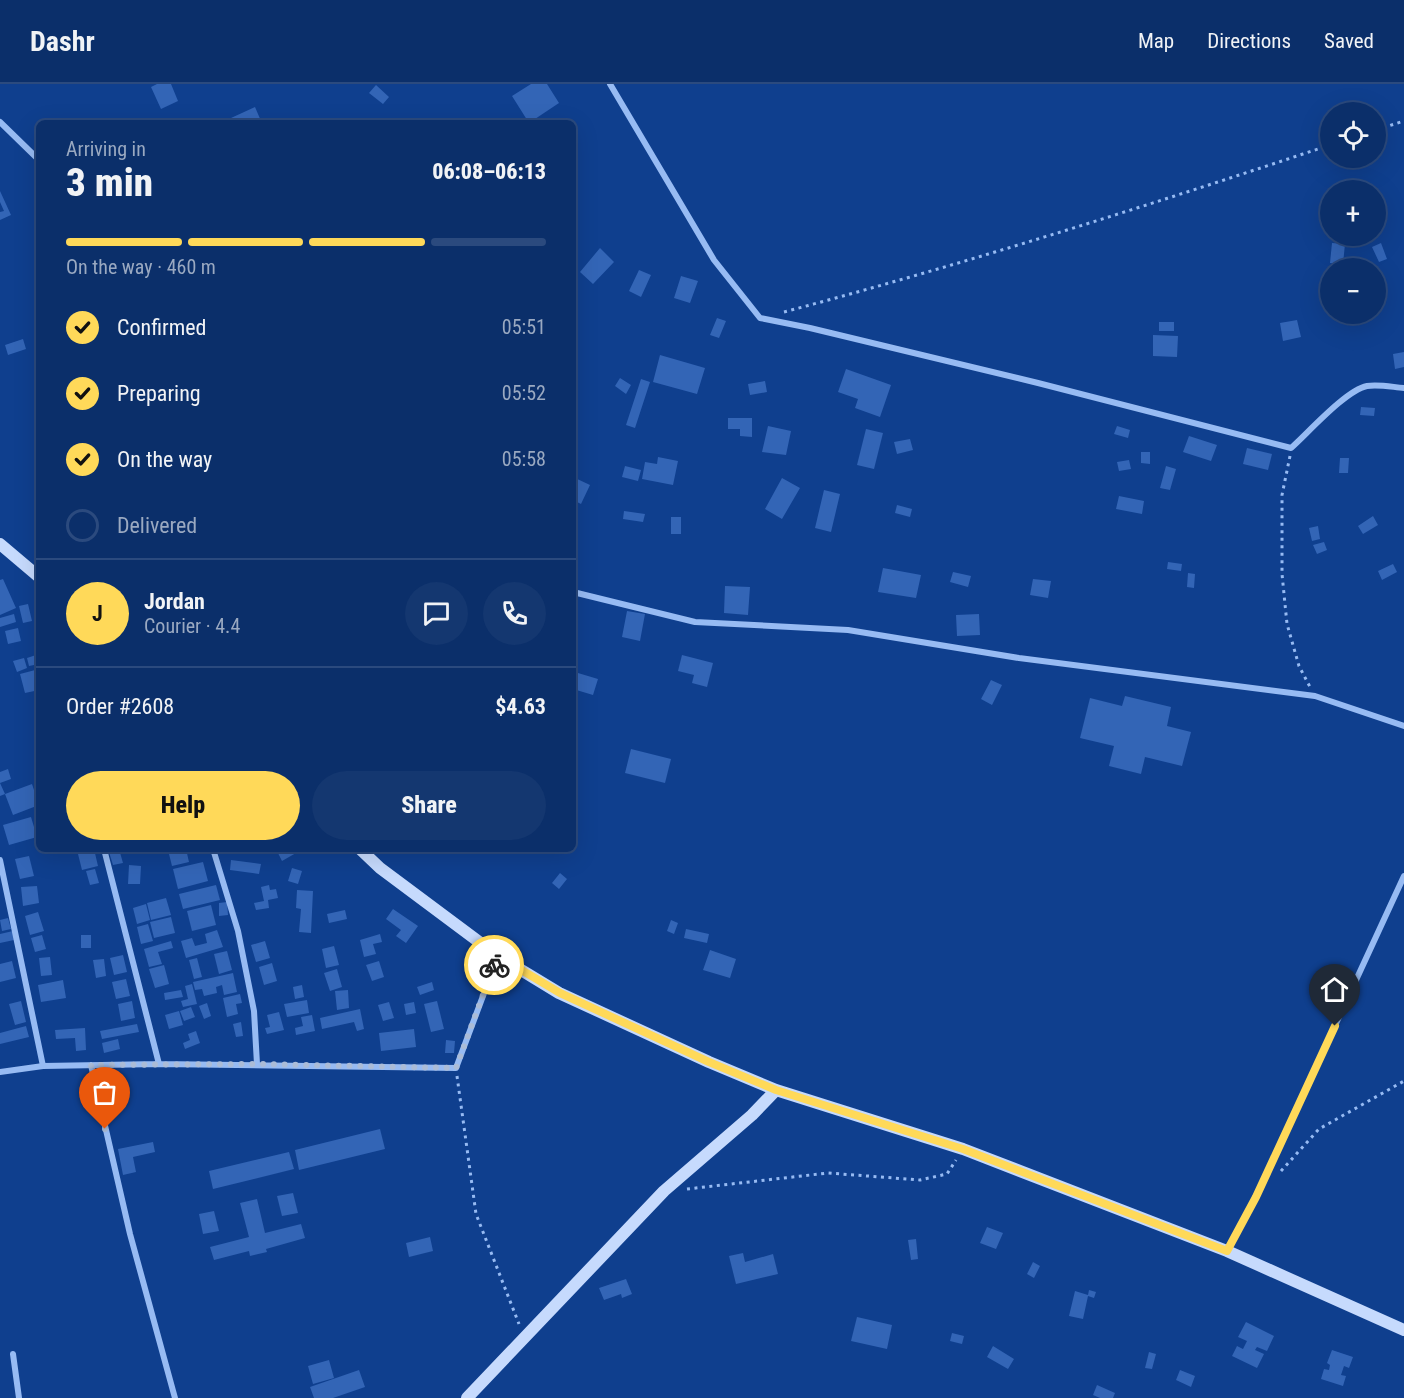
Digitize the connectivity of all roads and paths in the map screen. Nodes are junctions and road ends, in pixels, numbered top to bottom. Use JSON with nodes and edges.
{"nodes":[{"id":1,"x":609,"y":84,"type":"edge"},
{"id":2,"x":0,"y":122,"type":"edge"},
{"id":3,"x":1404,"y":122,"type":"edge"},
{"id":4,"x":1386,"y":126,"type":"edge"},
{"id":5,"x":1320,"y":148,"type":"edge"},
{"id":6,"x":36,"y":157,"type":"edge"},
{"id":7,"x":783,"y":312,"type":"dead end"},
{"id":8,"x":1404,"y":388,"type":"edge"},
{"id":9,"x":1291,"y":448,"type":"junction"},
{"id":10,"x":0,"y":544,"type":"edge"},
{"id":11,"x":36,"y":574,"type":"edge"},
{"id":12,"x":576,"y":593,"type":"edge"},
{"id":13,"x":1315,"y":696,"type":"junction"},
{"id":14,"x":1404,"y":726,"type":"edge"},
{"id":15,"x":105,"y":852,"type":"edge"},
{"id":16,"x":214,"y":852,"type":"edge"},
{"id":17,"x":363,"y":852,"type":"edge"},
{"id":18,"x":0,"y":860,"type":"edge"},
{"id":19,"x":1404,"y":876,"type":"edge"},
{"id":20,"x":498,"y":956,"type":"junction"},
{"id":21,"x":159,"y":1064,"type":"junction"},
{"id":22,"x":257,"y":1064,"type":"junction"},
{"id":23,"x":91,"y":1065,"type":"junction"},
{"id":24,"x":43,"y":1066,"type":"junction"},
{"id":25,"x":456,"y":1068,"type":"junction"},
{"id":26,"x":0,"y":1072,"type":"edge"},
{"id":27,"x":1404,"y":1081,"type":"edge"},
{"id":28,"x":776,"y":1090,"type":"junction"},
{"id":29,"x":963,"y":1149,"type":"junction"},
{"id":30,"x":1280,"y":1172,"type":"dead end"},
{"id":31,"x":687,"y":1189,"type":"dead end"},
{"id":32,"x":1227,"y":1251,"type":"junction"},
{"id":33,"x":1404,"y":1330,"type":"edge"},
{"id":34,"x":524,"y":1337,"type":"junction"},
{"id":35,"x":14,"y":1354,"type":"dead end"},
{"id":36,"x":19,"y":1398,"type":"edge"},
{"id":37,"x":175,"y":1398,"type":"edge"},
{"id":38,"x":467,"y":1398,"type":"edge"}],
"edges":[{"from":1,"to":9,"type":"street"},
{"from":2,"to":6,"type":"street"},
{"from":3,"to":4,"type":"path"},
{"from":5,"to":7,"type":"path"},
{"from":8,"to":9,"type":"street"},
{"from":9,"to":13,"type":"path"},
{"from":10,"to":11,"type":"main road"},
{"from":12,"to":13,"type":"street"},
{"from":13,"to":14,"type":"street"},
{"from":15,"to":21,"type":"street"},
{"from":16,"to":22,"type":"street"},
{"from":17,"to":20,"type":"main road"},
{"from":18,"to":24,"type":"street"},
{"from":19,"to":32,"type":"street"},
{"from":20,"to":25,"type":"street"},
{"from":20,"to":28,"type":"main road"},
{"from":21,"to":22,"type":"street"},
{"from":21,"to":23,"type":"street"},
{"from":22,"to":25,"type":"street"},
{"from":23,"to":24,"type":"street"},
{"from":23,"to":37,"type":"street"},
{"from":24,"to":26,"type":"street"},
{"from":25,"to":34,"type":"path"},
{"from":27,"to":30,"type":"path"},
{"from":28,"to":29,"type":"main road"},
{"from":28,"to":34,"type":"main road"},
{"from":29,"to":31,"type":"path"},
{"from":29,"to":32,"type":"main road"},
{"from":32,"to":33,"type":"main road"},
{"from":34,"to":38,"type":"main road"},
{"from":35,"to":36,"type":"street"}]}
